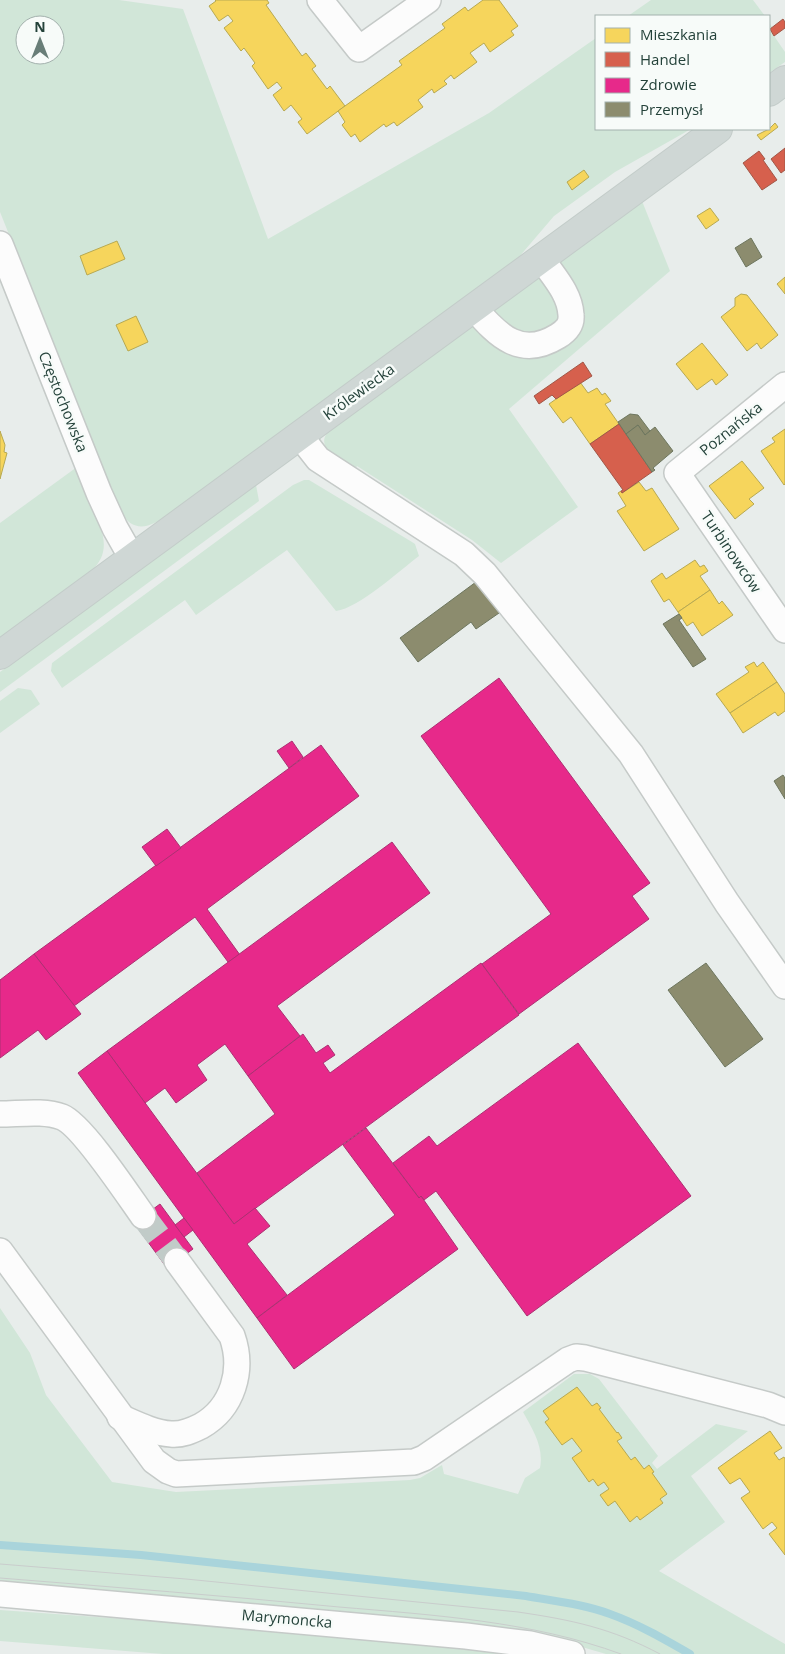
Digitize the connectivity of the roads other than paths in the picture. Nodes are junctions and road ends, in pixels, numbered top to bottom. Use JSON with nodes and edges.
{"nodes":[{"id":1,"x":320,"y":0,"type":"edge"},
{"id":2,"x":428,"y":0,"type":"edge"},
{"id":3,"x":785,"y":80,"type":"edge"},
{"id":4,"x":770,"y":91,"type":"edge"},
{"id":5,"x":717,"y":130,"type":"edge"},
{"id":6,"x":0,"y":244,"type":"edge"},
{"id":7,"x":541,"y":258,"type":"junction"},
{"id":8,"x":474,"y":308,"type":"junction"},
{"id":9,"x":785,"y":385,"type":"edge"},
{"id":10,"x":300,"y":436,"type":"junction"},
{"id":11,"x":677,"y":473,"type":"joint"},
{"id":12,"x":132,"y":558,"type":"junction"},
{"id":13,"x":785,"y":630,"type":"edge"},
{"id":14,"x":0,"y":655,"type":"edge"},
{"id":15,"x":785,"y":986,"type":"edge"},
{"id":16,"x":0,"y":1114,"type":"edge"},
{"id":17,"x":143,"y":1216,"type":"tunnel mouth"},
{"id":18,"x":0,"y":1251,"type":"edge"},
{"id":19,"x":177,"y":1261,"type":"tunnel mouth"},
{"id":20,"x":785,"y":1412,"type":"edge"},
{"id":21,"x":120,"y":1417,"type":"junction"},
{"id":22,"x":0,"y":1594,"type":"edge"},
{"id":23,"x":572,"y":1654,"type":"edge"}],
"edges":[{"from":1,"to":2,"type":"street"},
{"from":3,"to":4,"type":"main road"},
{"from":5,"to":7,"type":"main road","name":"Królewiecka"},
{"from":6,"to":12,"type":"street","name":"Częstochowska"},
{"from":7,"to":8,"type":"main road","name":"Królewiecka"},
{"from":7,"to":8,"type":"street"},
{"from":8,"to":10,"type":"main road","name":"Królewiecka"},
{"from":9,"to":11,"type":"street","name":"Poznańska"},
{"from":10,"to":12,"type":"main road","name":"Królewiecka"},
{"from":10,"to":15,"type":"street"},
{"from":11,"to":13,"type":"street","name":"Turbinowców"},
{"from":12,"to":14,"type":"main road","name":"Królewiecka"},
{"from":16,"to":17,"type":"street"},
{"from":18,"to":21,"type":"street"},
{"from":19,"to":21,"type":"street"},
{"from":20,"to":21,"type":"street"},
{"from":22,"to":23,"type":"street","name":"Marymoncka"}]}
